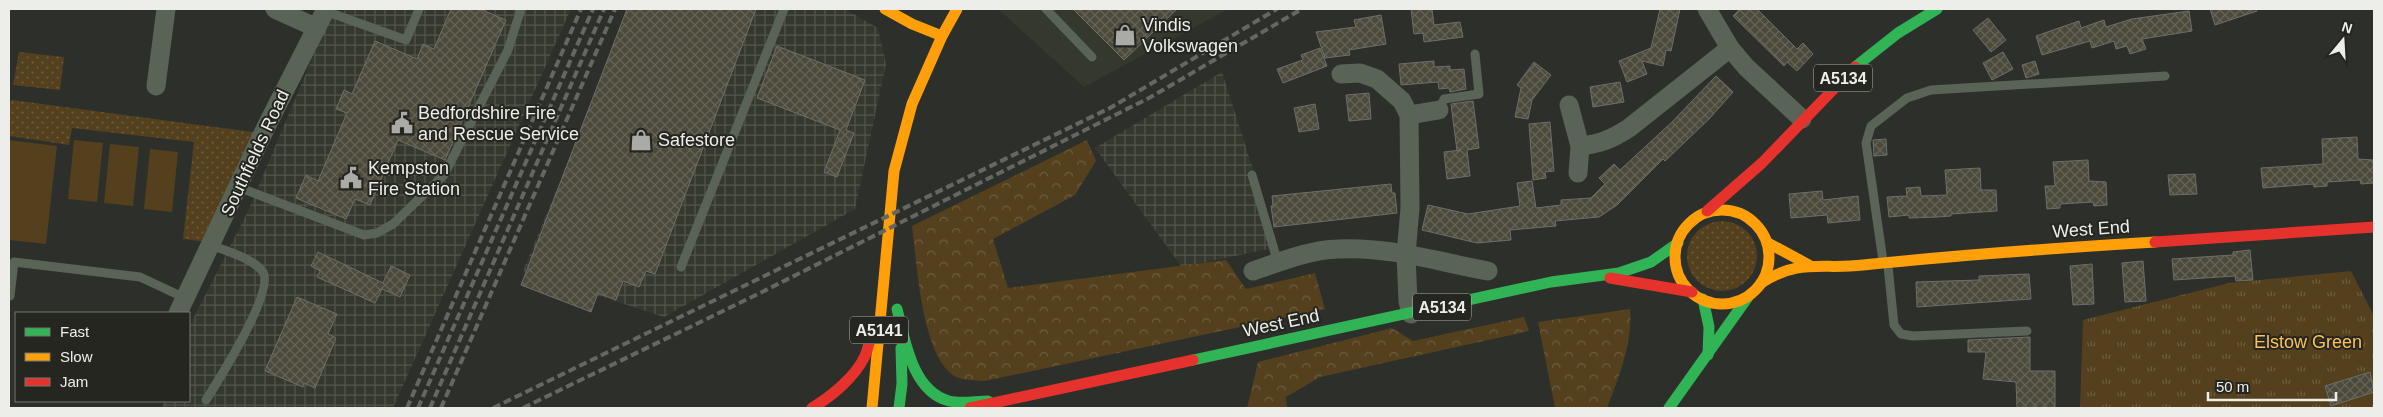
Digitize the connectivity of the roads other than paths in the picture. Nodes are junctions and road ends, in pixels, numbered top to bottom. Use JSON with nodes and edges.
{"nodes":[{"id":1,"x":166,"y":9,"type":"edge"},
{"id":2,"x":274,"y":9,"type":"edge"},
{"id":3,"x":419,"y":9,"type":"edge"},
{"id":4,"x":521,"y":9,"type":"edge"},
{"id":5,"x":784,"y":9,"type":"edge"},
{"id":6,"x":885,"y":9,"type":"edge"},
{"id":7,"x":957,"y":9,"type":"edge"},
{"id":8,"x":1046,"y":9,"type":"edge"},
{"id":9,"x":1707,"y":9,"type":"edge"},
{"id":10,"x":1938,"y":9,"type":"edge"},
{"id":11,"x":325,"y":10,"type":"edge"},
{"id":12,"x":317,"y":28,"type":"junction"},
{"id":13,"x":942,"y":36,"type":"junction"},
{"id":14,"x":1730,"y":48,"type":"junction"},
{"id":15,"x":1475,"y":54,"type":"dead end"},
{"id":16,"x":1092,"y":57,"type":"dead end"},
{"id":17,"x":1341,"y":74,"type":"dead end"},
{"id":18,"x":2165,"y":76,"type":"dead end"},
{"id":19,"x":156,"y":86,"type":"dead end"},
{"id":20,"x":1569,"y":105,"type":"dead end"},
{"id":21,"x":1439,"y":110,"type":"joint"},
{"id":22,"x":1409,"y":115,"type":"junction"},
{"id":23,"x":1802,"y":119,"type":"junction"},
{"id":24,"x":1580,"y":146,"type":"junction"},
{"id":25,"x":1762,"y":163,"type":"junction"},
{"id":26,"x":1578,"y":173,"type":"dead end"},
{"id":27,"x":1252,"y":175,"type":"dead end"},
{"id":28,"x":238,"y":187,"type":"junction"},
{"id":29,"x":1752,"y":190,"type":"dead end"},
{"id":30,"x":1750,"y":207,"type":"dead end"},
{"id":31,"x":1707,"y":211,"type":"junction"},
{"id":32,"x":1753,"y":221,"type":"junction"},
{"id":33,"x":2374,"y":226,"type":"edge"},
{"id":34,"x":1678,"y":243,"type":"junction"},
{"id":35,"x":1768,"y":243,"type":"junction"},
{"id":36,"x":212,"y":245,"type":"junction"},
{"id":37,"x":888,"y":252,"type":"junction"},
{"id":38,"x":1406,"y":256,"type":"junction"},
{"id":39,"x":1278,"y":263,"type":"junction"},
{"id":40,"x":1886,"y":263,"type":"junction"},
{"id":41,"x":1810,"y":265,"type":"junction"},
{"id":42,"x":681,"y":267,"type":"dead end"},
{"id":43,"x":1253,"y":271,"type":"dead end"},
{"id":44,"x":1488,"y":271,"type":"dead end"},
{"id":45,"x":1600,"y":276,"type":"junction"},
{"id":46,"x":1762,"y":283,"type":"junction"},
{"id":47,"x":1692,"y":292,"type":"junction"},
{"id":48,"x":10,"y":296,"type":"edge"},
{"id":49,"x":1748,"y":297,"type":"junction"},
{"id":50,"x":896,"y":299,"type":"junction"},
{"id":51,"x":1703,"y":299,"type":"junction"},
{"id":52,"x":181,"y":306,"type":"edge"},
{"id":53,"x":1411,"y":314,"type":"junction"},
{"id":54,"x":2027,"y":331,"type":"dead end"},
{"id":55,"x":1708,"y":355,"type":"junction"},
{"id":56,"x":206,"y":400,"type":"dead end"},
{"id":57,"x":1002,"y":401,"type":"junction"},
{"id":58,"x":812,"y":408,"type":"edge"},
{"id":59,"x":872,"y":408,"type":"edge"},
{"id":60,"x":899,"y":408,"type":"edge"},
{"id":61,"x":970,"y":408,"type":"edge"},
{"id":62,"x":990,"y":408,"type":"edge"},
{"id":63,"x":1669,"y":408,"type":"edge"}],
"edges":[{"from":1,"to":19,"type":"street"},
{"from":2,"to":12,"type":"street"},
{"from":3,"to":11,"type":"lane"},
{"from":4,"to":28,"type":"lane"},
{"from":5,"to":42,"type":"lane"},
{"from":6,"to":13,"type":"main road"},
{"from":7,"to":13,"type":"main road","number":"A5141"},
{"from":8,"to":16,"type":"lane"},
{"from":9,"to":14,"type":"street"},
{"from":10,"to":23,"type":"main road","number":"A5134"},
{"from":11,"to":12,"type":"street","name":"Southfields Road"},
{"from":12,"to":28,"type":"street","name":"Southfields Road"},
{"from":13,"to":37,"type":"main road","number":"A5141"},
{"from":14,"to":23,"type":"street"},
{"from":14,"to":24,"type":"street"},
{"from":15,"to":21,"type":"lane"},
{"from":17,"to":22,"type":"street"},
{"from":18,"to":40,"type":"lane"},
{"from":20,"to":24,"type":"street"},
{"from":21,"to":22,"type":"street"},
{"from":22,"to":38,"type":"street"},
{"from":23,"to":25,"type":"main road","number":"A5134"},
{"from":24,"to":26,"type":"street"},
{"from":25,"to":29,"type":"main road","number":"A5134"},
{"from":25,"to":31,"type":"main road","number":"A5134"},
{"from":27,"to":39,"type":"lane"},
{"from":28,"to":36,"type":"street","name":"Southfields Road"},
{"from":30,"to":32,"type":"main road"},
{"from":31,"to":32,"type":"main road"},
{"from":31,"to":34,"type":"main road","number":"A5134"},
{"from":32,"to":35,"type":"main road"},
{"from":33,"to":40,"type":"main road","name":"West End"},
{"from":34,"to":45,"type":"main road","name":"West End","number":"A5134"},
{"from":34,"to":47,"type":"main road","number":"A5134"},
{"from":35,"to":41,"type":"main road","name":"West End"},
{"from":35,"to":46,"type":"main road","number":"A5134"},
{"from":36,"to":52,"type":"street","name":"Southfields Road"},
{"from":36,"to":56,"type":"lane"},
{"from":37,"to":50,"type":"main road"},
{"from":37,"to":58,"type":"main road"},
{"from":37,"to":59,"type":"main road","number":"A5141"},
{"from":38,"to":39,"type":"street"},
{"from":38,"to":44,"type":"street"},
{"from":38,"to":53,"type":"street"},
{"from":39,"to":43,"type":"street"},
{"from":40,"to":41,"type":"main road","name":"West End"},
{"from":40,"to":54,"type":"lane"},
{"from":41,"to":46,"type":"main road","name":"West End"},
{"from":45,"to":47,"type":"main road","name":"West End","number":"A5134"},
{"from":45,"to":53,"type":"main road","name":"West End","number":"A5134"},
{"from":46,"to":49,"type":"main road","number":"A5134"},
{"from":47,"to":51,"type":"main road","number":"A5134"},
{"from":48,"to":52,"type":"lane","name":"Southfields Road"},
{"from":49,"to":51,"type":"main road","number":"A5134"},
{"from":49,"to":55,"type":"main road"},
{"from":50,"to":57,"type":"main road"},
{"from":50,"to":60,"type":"main road"},
{"from":51,"to":55,"type":"main road"},
{"from":53,"to":57,"type":"main road","name":"West End","number":"A5134"},
{"from":55,"to":63,"type":"main road"},
{"from":57,"to":61,"type":"main road","name":"West End","number":"A5134"},
{"from":57,"to":62,"type":"main road"}]}
